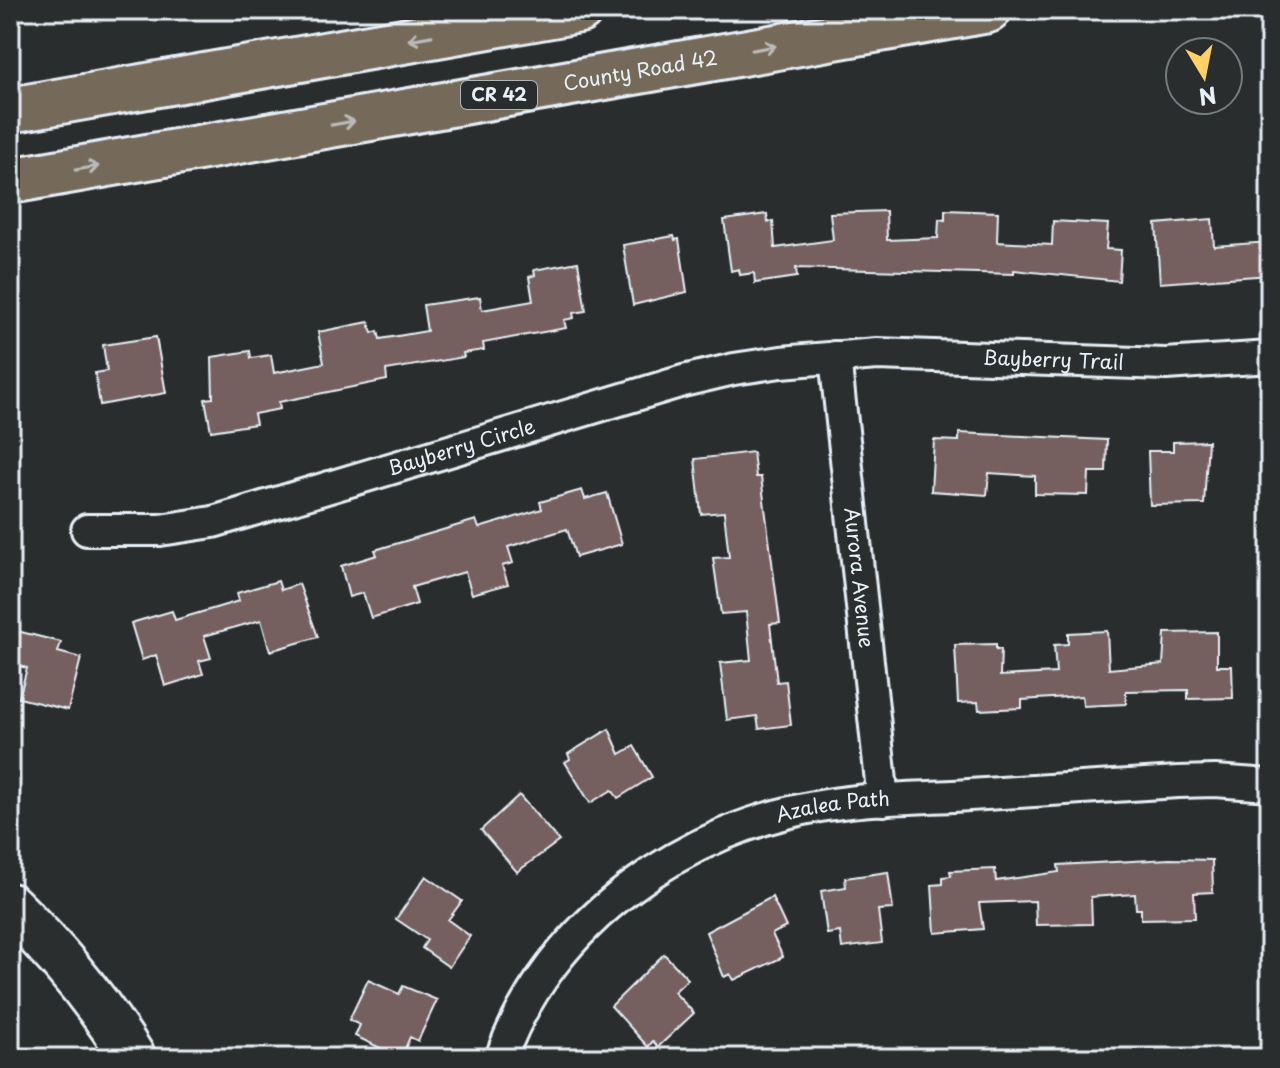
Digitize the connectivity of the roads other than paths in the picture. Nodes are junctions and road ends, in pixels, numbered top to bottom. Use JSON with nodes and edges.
{"nodes":[{"id":1,"x":580,"y":10,"type":"edge"},
{"id":2,"x":988,"y":10,"type":"edge"},
{"id":3,"x":10,"y":110,"type":"edge"},
{"id":4,"x":10,"y":181,"type":"edge"},
{"id":5,"x":835,"y":357,"type":"junction"},
{"id":6,"x":1270,"y":357,"type":"edge"},
{"id":7,"x":87,"y":530,"type":"dead end"},
{"id":8,"x":1270,"y":785,"type":"edge"},
{"id":9,"x":883,"y":800,"type":"junction"},
{"id":10,"x":10,"y":906,"type":"edge"},
{"id":11,"x":133,"y":1058,"type":"edge"},
{"id":12,"x":501,"y":1058,"type":"edge"}],
"edges":[{"from":1,"to":3,"type":"highway","one_way":true},
{"from":4,"to":2,"type":"highway","name":"County Road 42","number":"CR 42","one_way":true},
{"from":5,"to":6,"type":"street","name":"Bayberry Trail"},
{"from":5,"to":7,"type":"street","name":"Bayberry Circle"},
{"from":5,"to":9,"type":"street","name":"Aurora Avenue"},
{"from":8,"to":9,"type":"street","name":"Azalea Path"},
{"from":9,"to":12,"type":"street","name":"Azalea Path"},
{"from":10,"to":11,"type":"street"}]}
